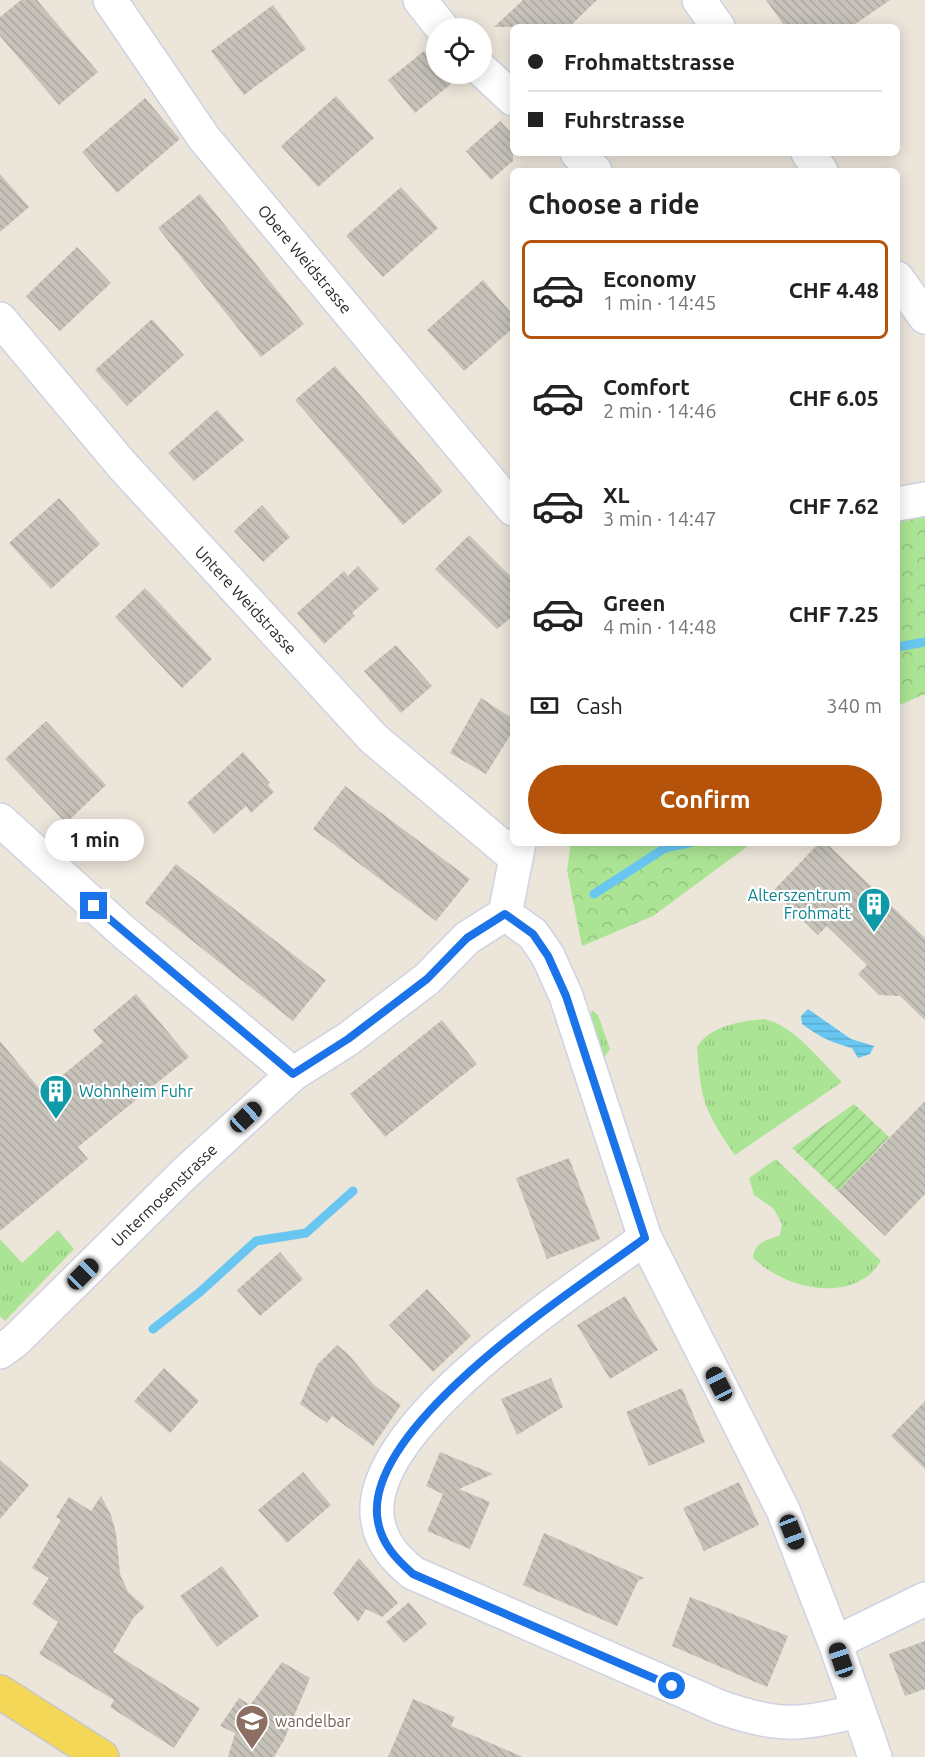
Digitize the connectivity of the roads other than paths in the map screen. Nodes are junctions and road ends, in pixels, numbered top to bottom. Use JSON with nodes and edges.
{"nodes":[{"id":1,"x":110,"y":0,"type":"edge"},
{"id":2,"x":420,"y":0,"type":"edge"},
{"id":3,"x":699,"y":0,"type":"edge"},
{"id":4,"x":434,"y":18,"type":"edge"},
{"id":5,"x":716,"y":24,"type":"edge"},
{"id":6,"x":492,"y":79,"type":"edge"},
{"id":7,"x":510,"y":96,"type":"edge"},
{"id":8,"x":580,"y":156,"type":"edge"},
{"id":9,"x":592,"y":168,"type":"edge"},
{"id":10,"x":900,"y":282,"type":"edge"},
{"id":11,"x":925,"y":317,"type":"edge"},
{"id":12,"x":0,"y":319,"type":"edge"},
{"id":13,"x":925,"y":499,"type":"edge"},
{"id":14,"x":900,"y":503,"type":"edge"},
{"id":15,"x":510,"y":505,"type":"edge"},
{"id":16,"x":0,"y":820,"type":"edge"},
{"id":17,"x":510,"y":846,"type":"edge"},
{"id":18,"x":517,"y":851,"type":"edge"},
{"id":19,"x":505,"y":914,"type":"junction"},
{"id":20,"x":293,"y":1074,"type":"junction"},
{"id":21,"x":645,"y":1238,"type":"junction"},
{"id":22,"x":0,"y":1352,"type":"edge"},
{"id":23,"x":925,"y":1599,"type":"edge"},
{"id":24,"x":835,"y":1643,"type":"junction"},
{"id":25,"x":0,"y":1692,"type":"edge"},
{"id":26,"x":859,"y":1711,"type":"junction"},
{"id":27,"x":102,"y":1757,"type":"edge"},
{"id":28,"x":875,"y":1757,"type":"edge"}],
"edges":[{"from":1,"to":15,"type":"street","name":"Obere Weidstrasse"},
{"from":2,"to":4,"type":"street"},
{"from":3,"to":5,"type":"street"},
{"from":6,"to":7,"type":"street"},
{"from":8,"to":9,"type":"street"},
{"from":10,"to":11,"type":"street"},
{"from":12,"to":17,"type":"street","name":"Untere Weidstrasse"},
{"from":13,"to":14,"type":"street"},
{"from":16,"to":20,"type":"street"},
{"from":18,"to":19,"type":"street"},
{"from":19,"to":20,"type":"street","name":"Untermosenstrasse"},
{"from":19,"to":21,"type":"street"},
{"from":20,"to":22,"type":"street","name":"Untermosenstrasse"},
{"from":21,"to":24,"type":"street"},
{"from":21,"to":26,"type":"street"},
{"from":23,"to":24,"type":"street"},
{"from":24,"to":26,"type":"street"},
{"from":25,"to":27,"type":"main road"},
{"from":26,"to":28,"type":"street"}]}
